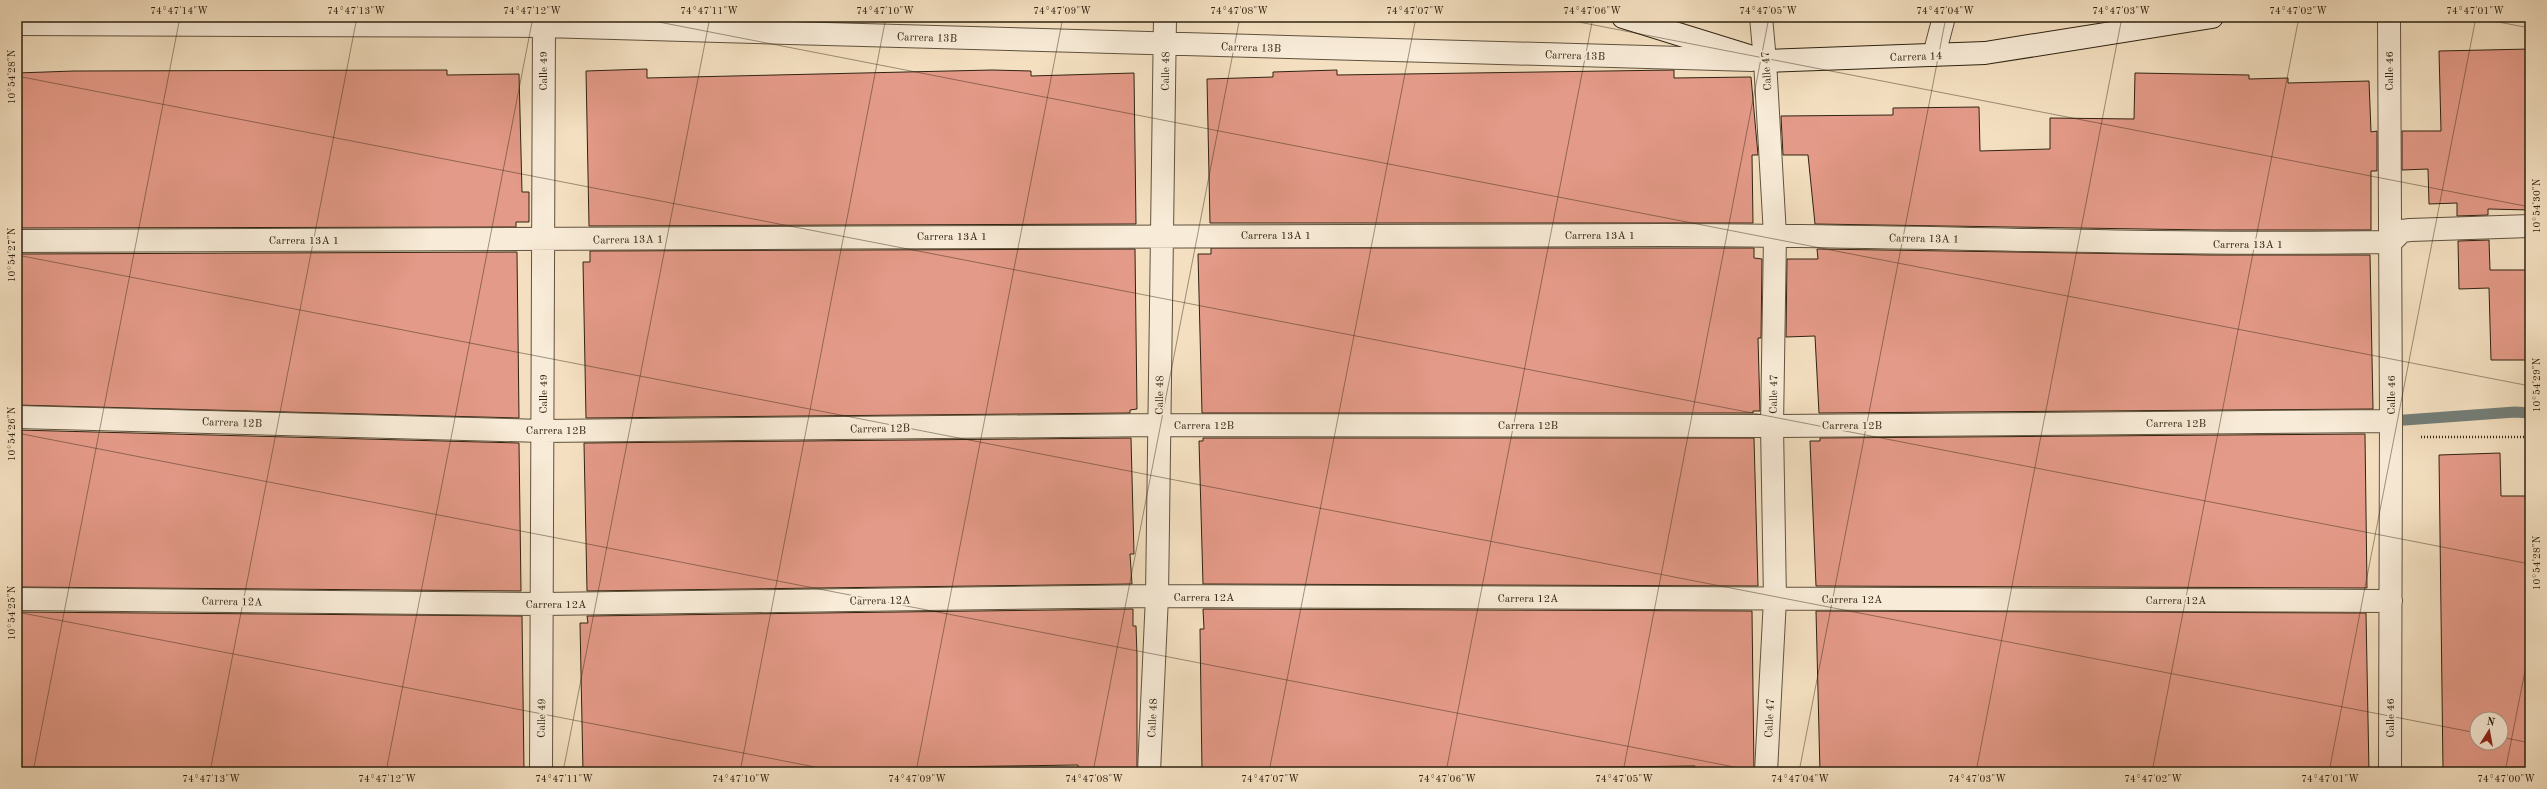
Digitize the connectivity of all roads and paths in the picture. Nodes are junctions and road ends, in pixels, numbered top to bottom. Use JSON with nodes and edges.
{"nodes":[{"id":1,"x":1165,"y":17,"type":"edge"},
{"id":2,"x":1623,"y":17,"type":"edge"},
{"id":3,"x":1761,"y":17,"type":"edge"},
{"id":4,"x":1944,"y":17,"type":"edge"},
{"id":5,"x":2212,"y":17,"type":"edge"},
{"id":6,"x":2389,"y":17,"type":"edge"},
{"id":7,"x":544,"y":22,"type":"edge"},
{"id":8,"x":17,"y":24,"type":"edge"},
{"id":9,"x":1166,"y":44,"type":"junction"},
{"id":10,"x":1934,"y":55,"type":"junction"},
{"id":11,"x":1765,"y":60,"type":"junction"},
{"id":12,"x":2530,"y":226,"type":"edge"},
{"id":13,"x":1162,"y":235,"type":"junction"},
{"id":14,"x":1775,"y":235,"type":"junction"},
{"id":15,"x":542,"y":240,"type":"junction"},
{"id":16,"x":17,"y":241,"type":"edge"},
{"id":17,"x":2391,"y":242,"type":"junction"},
{"id":18,"x":17,"y":417,"type":"edge"},
{"id":19,"x":1159,"y":425,"type":"junction"},
{"id":20,"x":1772,"y":426,"type":"junction"},
{"id":21,"x":2391,"y":429,"type":"junction"},
{"id":22,"x":543,"y":431,"type":"junction"},
{"id":23,"x":2530,"y":437,"type":"edge"},
{"id":24,"x":1157,"y":596,"type":"junction"},
{"id":25,"x":17,"y":599,"type":"edge"},
{"id":26,"x":1775,"y":599,"type":"junction"},
{"id":27,"x":2391,"y":601,"type":"junction"},
{"id":28,"x":543,"y":604,"type":"junction"},
{"id":29,"x":541,"y":772,"type":"edge"},
{"id":30,"x":1149,"y":772,"type":"edge"},
{"id":31,"x":1766,"y":772,"type":"edge"},
{"id":32,"x":2390,"y":772,"type":"edge"}],
"edges":[{"from":1,"to":9,"type":"street","name":"Calle 48"},
{"from":2,"to":11,"type":"street","name":"Carrera 14"},
{"from":3,"to":11,"type":"street","name":"Calle 47"},
{"from":4,"to":10,"type":"street"},
{"from":5,"to":10,"type":"street","name":"Carrera 14"},
{"from":6,"to":17,"type":"street","name":"Calle 46"},
{"from":7,"to":8,"type":"street","name":"Carrera 13B"},
{"from":7,"to":9,"type":"street","name":"Carrera 13B"},
{"from":7,"to":15,"type":"street","name":"Calle 49"},
{"from":9,"to":11,"type":"street","name":"Carrera 13B"},
{"from":9,"to":13,"type":"street","name":"Calle 48"},
{"from":10,"to":11,"type":"street","name":"Carrera 14"},
{"from":11,"to":14,"type":"street","name":"Calle 47"},
{"from":12,"to":17,"type":"street"},
{"from":13,"to":14,"type":"street","name":"Carrera 13A 1"},
{"from":13,"to":15,"type":"street","name":"Carrera 13A 1"},
{"from":13,"to":19,"type":"street","name":"Calle 48"},
{"from":14,"to":17,"type":"street","name":"Carrera 13A 1"},
{"from":14,"to":20,"type":"street","name":"Calle 47"},
{"from":15,"to":16,"type":"street","name":"Carrera 13A 1"},
{"from":15,"to":22,"type":"street","name":"Calle 49"},
{"from":17,"to":21,"type":"street","name":"Calle 46"},
{"from":18,"to":22,"type":"street","name":"Carrera 12B"},
{"from":19,"to":20,"type":"street","name":"Carrera 12B"},
{"from":19,"to":22,"type":"street","name":"Carrera 12B"},
{"from":19,"to":24,"type":"street","name":"Calle 48"},
{"from":20,"to":21,"type":"street","name":"Carrera 12B"},
{"from":20,"to":26,"type":"street","name":"Calle 47"},
{"from":21,"to":23,"type":"path"},
{"from":21,"to":27,"type":"street","name":"Calle 46"},
{"from":22,"to":28,"type":"street","name":"Calle 49"},
{"from":24,"to":26,"type":"street","name":"Carrera 12A"},
{"from":24,"to":28,"type":"street","name":"Carrera 12A"},
{"from":24,"to":30,"type":"street","name":"Calle 48"},
{"from":25,"to":28,"type":"street","name":"Carrera 12A"},
{"from":26,"to":27,"type":"street","name":"Carrera 12A"},
{"from":26,"to":31,"type":"street","name":"Calle 47"},
{"from":27,"to":32,"type":"street","name":"Calle 46"},
{"from":28,"to":29,"type":"street","name":"Calle 49"}]}
